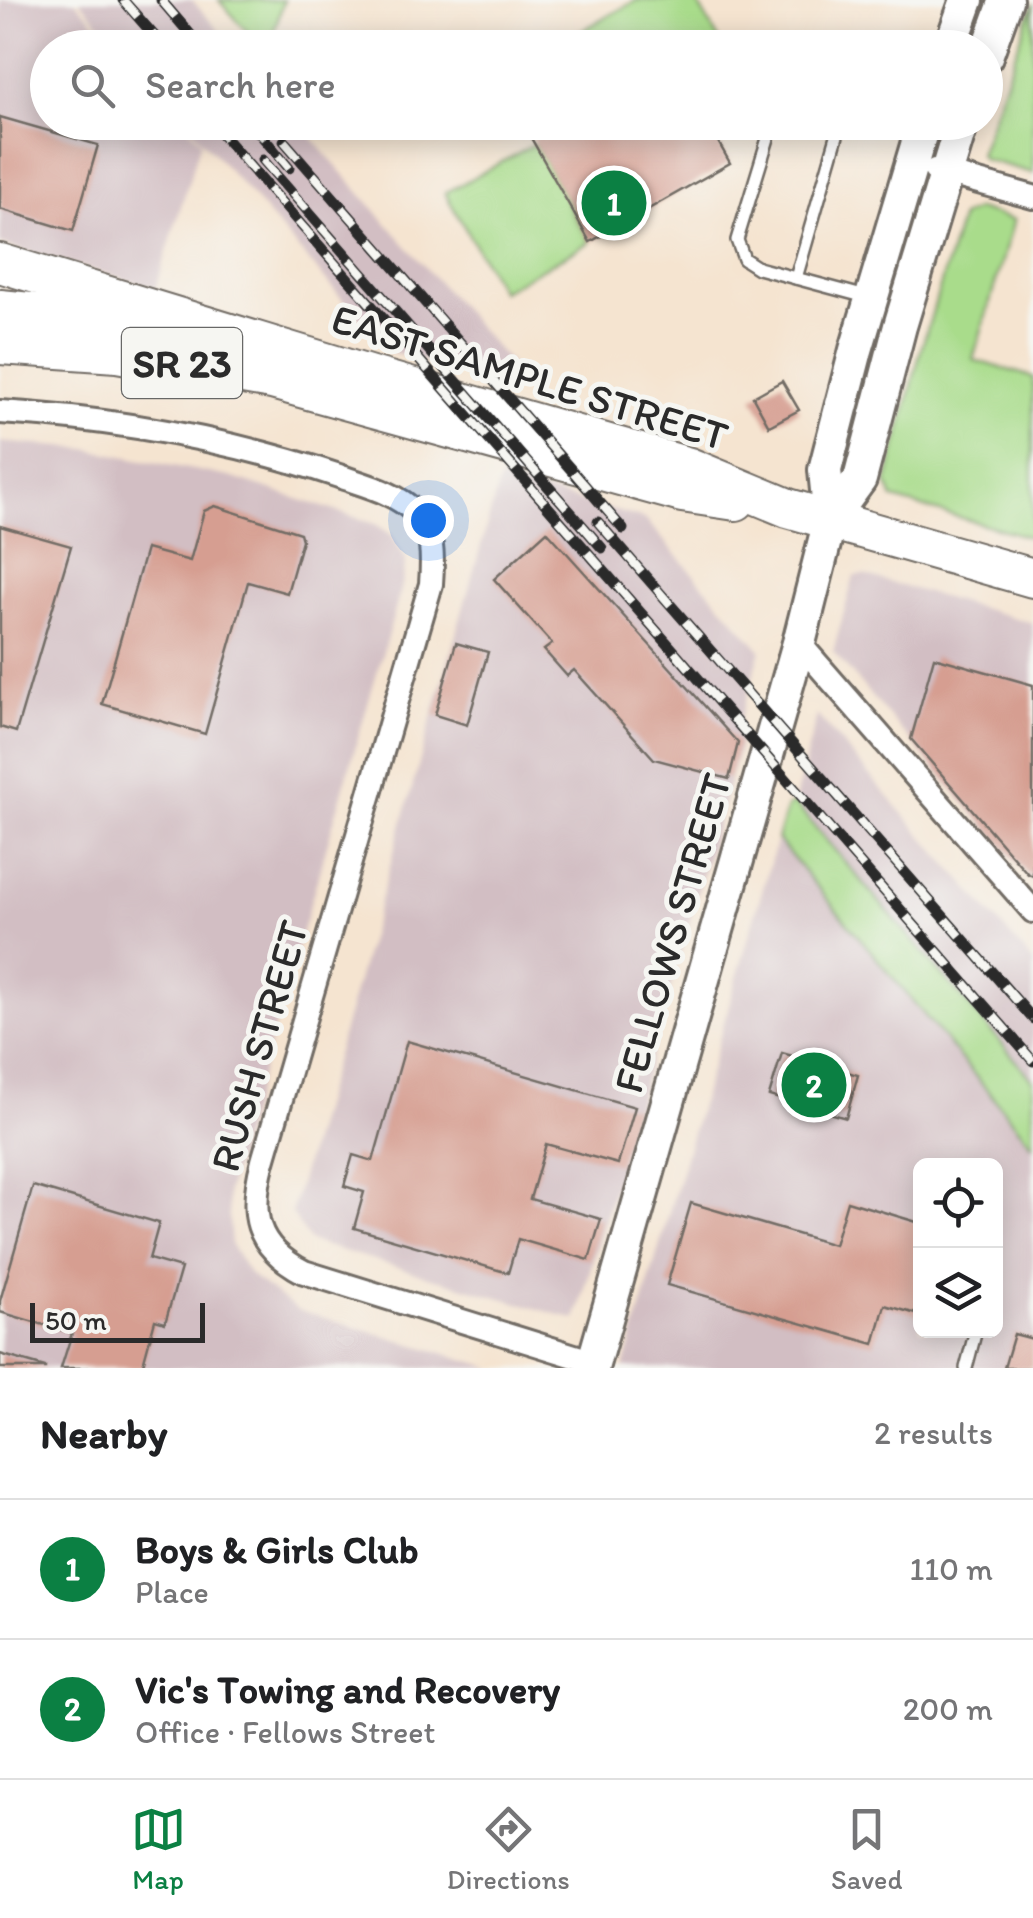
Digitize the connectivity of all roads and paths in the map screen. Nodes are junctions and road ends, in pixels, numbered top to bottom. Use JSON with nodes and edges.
{"nodes":[{"id":1,"x":967,"y":0,"type":"edge"},
{"id":2,"x":1006,"y":0,"type":"edge"},
{"id":3,"x":956,"y":30,"type":"edge"},
{"id":4,"x":995,"y":30,"type":"edge"},
{"id":5,"x":768,"y":140,"type":"edge"},
{"id":6,"x":836,"y":140,"type":"edge"},
{"id":7,"x":918,"y":140,"type":"edge"},
{"id":8,"x":956,"y":140,"type":"edge"},
{"id":9,"x":911,"y":163,"type":"junction"},
{"id":10,"x":945,"y":172,"type":"junction"},
{"id":11,"x":1033,"y":197,"type":"edge"},
{"id":12,"x":0,"y":263,"type":"edge"},
{"id":13,"x":796,"y":278,"type":"junction"},
{"id":14,"x":871,"y":299,"type":"junction"},
{"id":15,"x":0,"y":308,"type":"edge"},
{"id":16,"x":0,"y":345,"type":"edge"},
{"id":17,"x":272,"y":346,"type":"junction"},
{"id":18,"x":0,"y":412,"type":"edge"},
{"id":19,"x":788,"y":508,"type":"junction"},
{"id":20,"x":830,"y":520,"type":"junction"},
{"id":21,"x":1033,"y":578,"type":"edge"},
{"id":22,"x":799,"y":643,"type":"junction"},
{"id":23,"x":1033,"y":911,"type":"edge"},
{"id":24,"x":974,"y":1338,"type":"edge"},
{"id":25,"x":597,"y":1365,"type":"edge"},
{"id":26,"x":966,"y":1368,"type":"edge"}],
"edges":[{"from":1,"to":3,"type":"street"},
{"from":2,"to":4,"type":"street"},
{"from":5,"to":13,"type":"lane"},
{"from":6,"to":13,"type":"lane"},
{"from":7,"to":9,"type":"street","name":"FELLOWS STREET"},
{"from":8,"to":10,"type":"street","name":"FELLOWS STREET"},
{"from":9,"to":10,"type":"street"},
{"from":9,"to":14,"type":"street","name":"FELLOWS STREET"},
{"from":10,"to":11,"type":"street"},
{"from":10,"to":20,"type":"street","name":"FELLOWS STREET"},
{"from":12,"to":17,"type":"main road","name":"EAST SAMPLE STREET"},
{"from":13,"to":14,"type":"lane"},
{"from":14,"to":20,"type":"street","name":"FELLOWS STREET"},
{"from":15,"to":17,"type":"main road","number":"SR 23"},
{"from":16,"to":19,"type":"main road","number":"SR 23"},
{"from":17,"to":19,"type":"main road","name":"EAST SAMPLE STREET","number":"SR 23"},
{"from":18,"to":25,"type":"street","name":"RUSH STREET"},
{"from":19,"to":20,"type":"main road","name":"EAST SAMPLE STREET","number":"SR 23"},
{"from":20,"to":21,"type":"main road","name":"EAST SAMPLE STREET","number":"SR 23"},
{"from":20,"to":22,"type":"street","name":"FELLOWS STREET"},
{"from":22,"to":23,"type":"street"},
{"from":22,"to":25,"type":"street","name":"FELLOWS STREET"},
{"from":24,"to":26,"type":"lane"}]}
